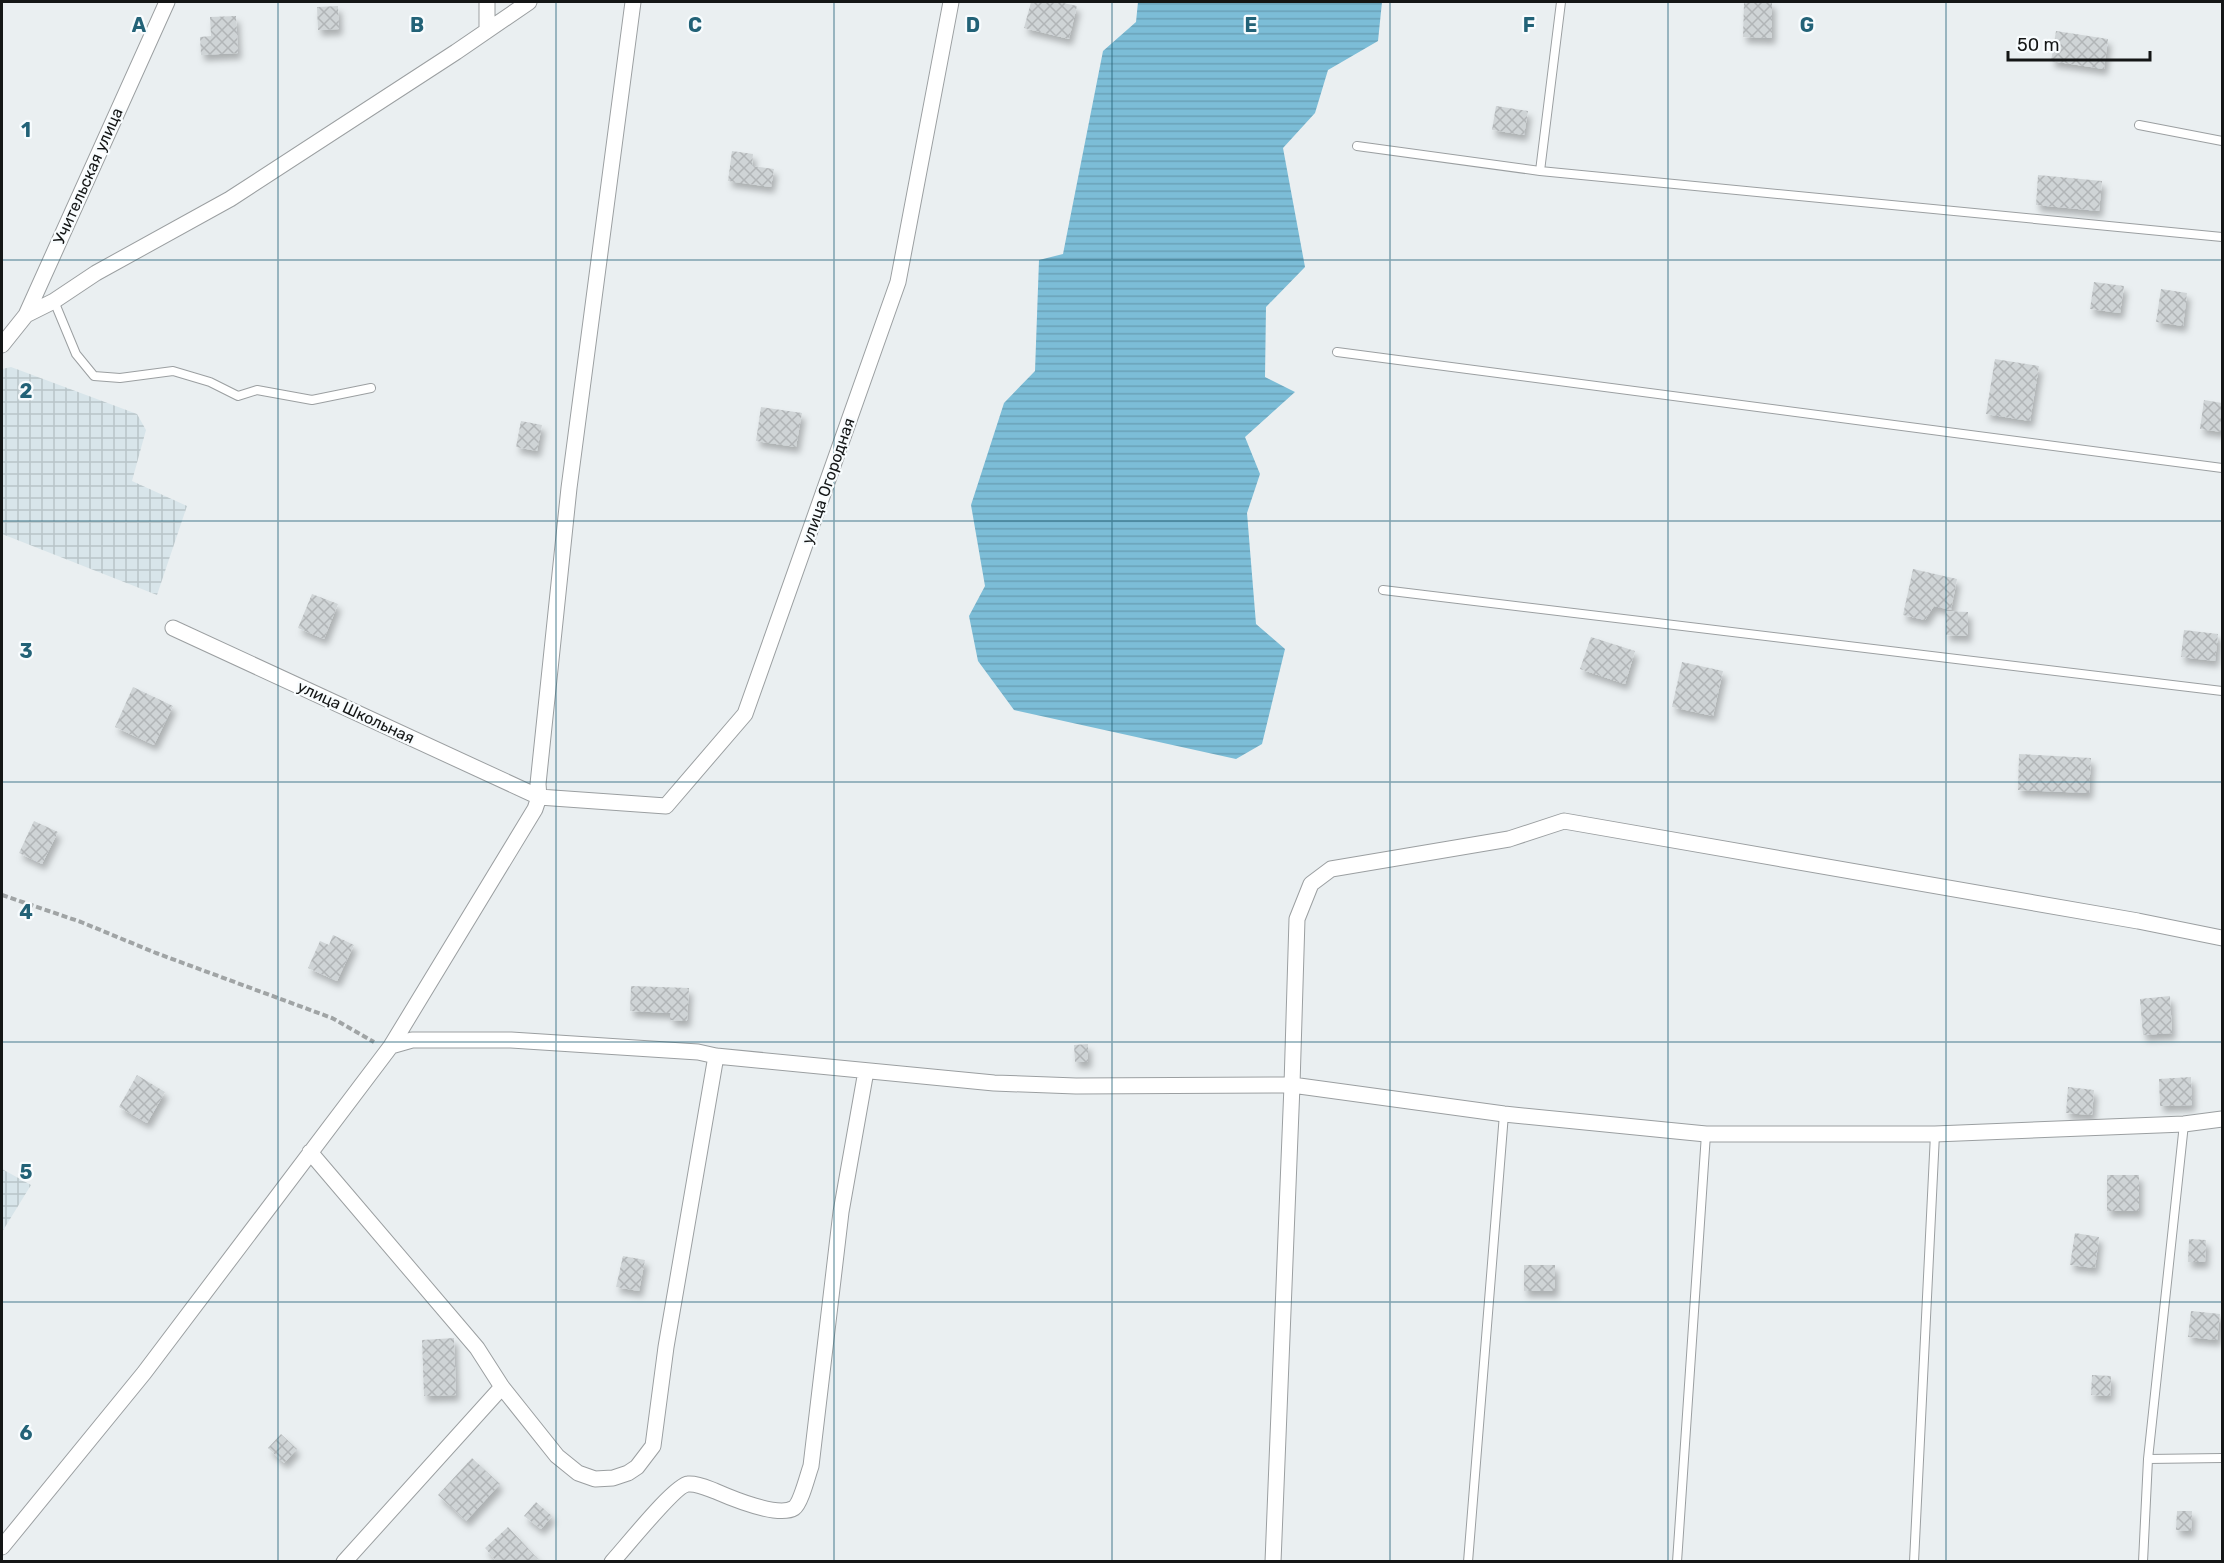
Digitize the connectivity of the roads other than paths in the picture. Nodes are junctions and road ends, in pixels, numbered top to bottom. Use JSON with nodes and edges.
{"nodes":[{"id":1,"x":167,"y":2,"type":"edge"},
{"id":2,"x":487,"y":2,"type":"edge"},
{"id":3,"x":529,"y":2,"type":"edge"},
{"id":4,"x":633,"y":2,"type":"edge"},
{"id":5,"x":951,"y":2,"type":"edge"},
{"id":6,"x":1561,"y":2,"type":"edge"},
{"id":7,"x":488,"y":30,"type":"junction"},
{"id":8,"x":2139,"y":125,"type":"dead end"},
{"id":9,"x":2223,"y":141,"type":"edge"},
{"id":10,"x":1357,"y":146,"type":"dead end"},
{"id":11,"x":1540,"y":171,"type":"junction"},
{"id":12,"x":2223,"y":237,"type":"edge"},
{"id":13,"x":54,"y":301,"type":"junction"},
{"id":14,"x":26,"y":315,"type":"junction"},
{"id":15,"x":2,"y":345,"type":"edge"},
{"id":16,"x":1337,"y":352,"type":"dead end"},
{"id":17,"x":371,"y":388,"type":"dead end"},
{"id":18,"x":2223,"y":468,"type":"edge"},
{"id":19,"x":1383,"y":590,"type":"dead end"},
{"id":20,"x":173,"y":628,"type":"dead end"},
{"id":21,"x":2223,"y":691,"type":"edge"},
{"id":22,"x":539,"y":797,"type":"junction"},
{"id":23,"x":2223,"y":938,"type":"edge"},
{"id":24,"x":391,"y":1046,"type":"junction"},
{"id":25,"x":716,"y":1056,"type":"junction"},
{"id":26,"x":866,"y":1071,"type":"junction"},
{"id":27,"x":1292,"y":1085,"type":"junction"},
{"id":28,"x":1504,"y":1114,"type":"junction"},
{"id":29,"x":2223,"y":1119,"type":"edge"},
{"id":30,"x":2184,"y":1124,"type":"junction"},
{"id":31,"x":1706,"y":1134,"type":"junction"},
{"id":32,"x":1935,"y":1134,"type":"junction"},
{"id":33,"x":310,"y":1152,"type":"junction"},
{"id":34,"x":502,"y":1387,"type":"junction"},
{"id":35,"x":2223,"y":1458,"type":"edge"},
{"id":36,"x":2148,"y":1459,"type":"junction"},
{"id":37,"x":2,"y":1547,"type":"edge"},
{"id":38,"x":344,"y":1562,"type":"edge"},
{"id":39,"x":612,"y":1562,"type":"edge"},
{"id":40,"x":1273,"y":1562,"type":"edge"},
{"id":41,"x":1468,"y":1562,"type":"edge"},
{"id":42,"x":1677,"y":1562,"type":"edge"},
{"id":43,"x":1914,"y":1562,"type":"edge"},
{"id":44,"x":2143,"y":1562,"type":"edge"}],
"edges":[{"from":1,"to":14,"type":"street","name":"Учительская улица"},
{"from":2,"to":7,"type":"street"},
{"from":3,"to":7,"type":"street"},
{"from":4,"to":22,"type":"street"},
{"from":5,"to":22,"type":"street","name":"улица Огородная"},
{"from":6,"to":11,"type":"lane"},
{"from":7,"to":13,"type":"street"},
{"from":8,"to":9,"type":"lane"},
{"from":10,"to":11,"type":"lane"},
{"from":11,"to":12,"type":"lane"},
{"from":13,"to":14,"type":"street"},
{"from":13,"to":17,"type":"lane"},
{"from":14,"to":15,"type":"street","name":"Учительская улица"},
{"from":16,"to":18,"type":"lane"},
{"from":19,"to":21,"type":"lane"},
{"from":20,"to":22,"type":"street","name":"улица Школьная"},
{"from":22,"to":24,"type":"street"},
{"from":23,"to":27,"type":"street"},
{"from":24,"to":25,"type":"street"},
{"from":24,"to":33,"type":"street"},
{"from":25,"to":26,"type":"street"},
{"from":25,"to":34,"type":"street"},
{"from":26,"to":27,"type":"street"},
{"from":26,"to":39,"type":"street"},
{"from":27,"to":28,"type":"street"},
{"from":27,"to":40,"type":"street"},
{"from":28,"to":31,"type":"street"},
{"from":28,"to":41,"type":"lane"},
{"from":29,"to":30,"type":"street"},
{"from":30,"to":32,"type":"street"},
{"from":30,"to":36,"type":"lane"},
{"from":31,"to":32,"type":"street"},
{"from":31,"to":42,"type":"lane"},
{"from":32,"to":43,"type":"lane"},
{"from":33,"to":34,"type":"street"},
{"from":33,"to":37,"type":"street"},
{"from":34,"to":38,"type":"street"},
{"from":35,"to":36,"type":"lane"},
{"from":36,"to":44,"type":"lane"}]}
